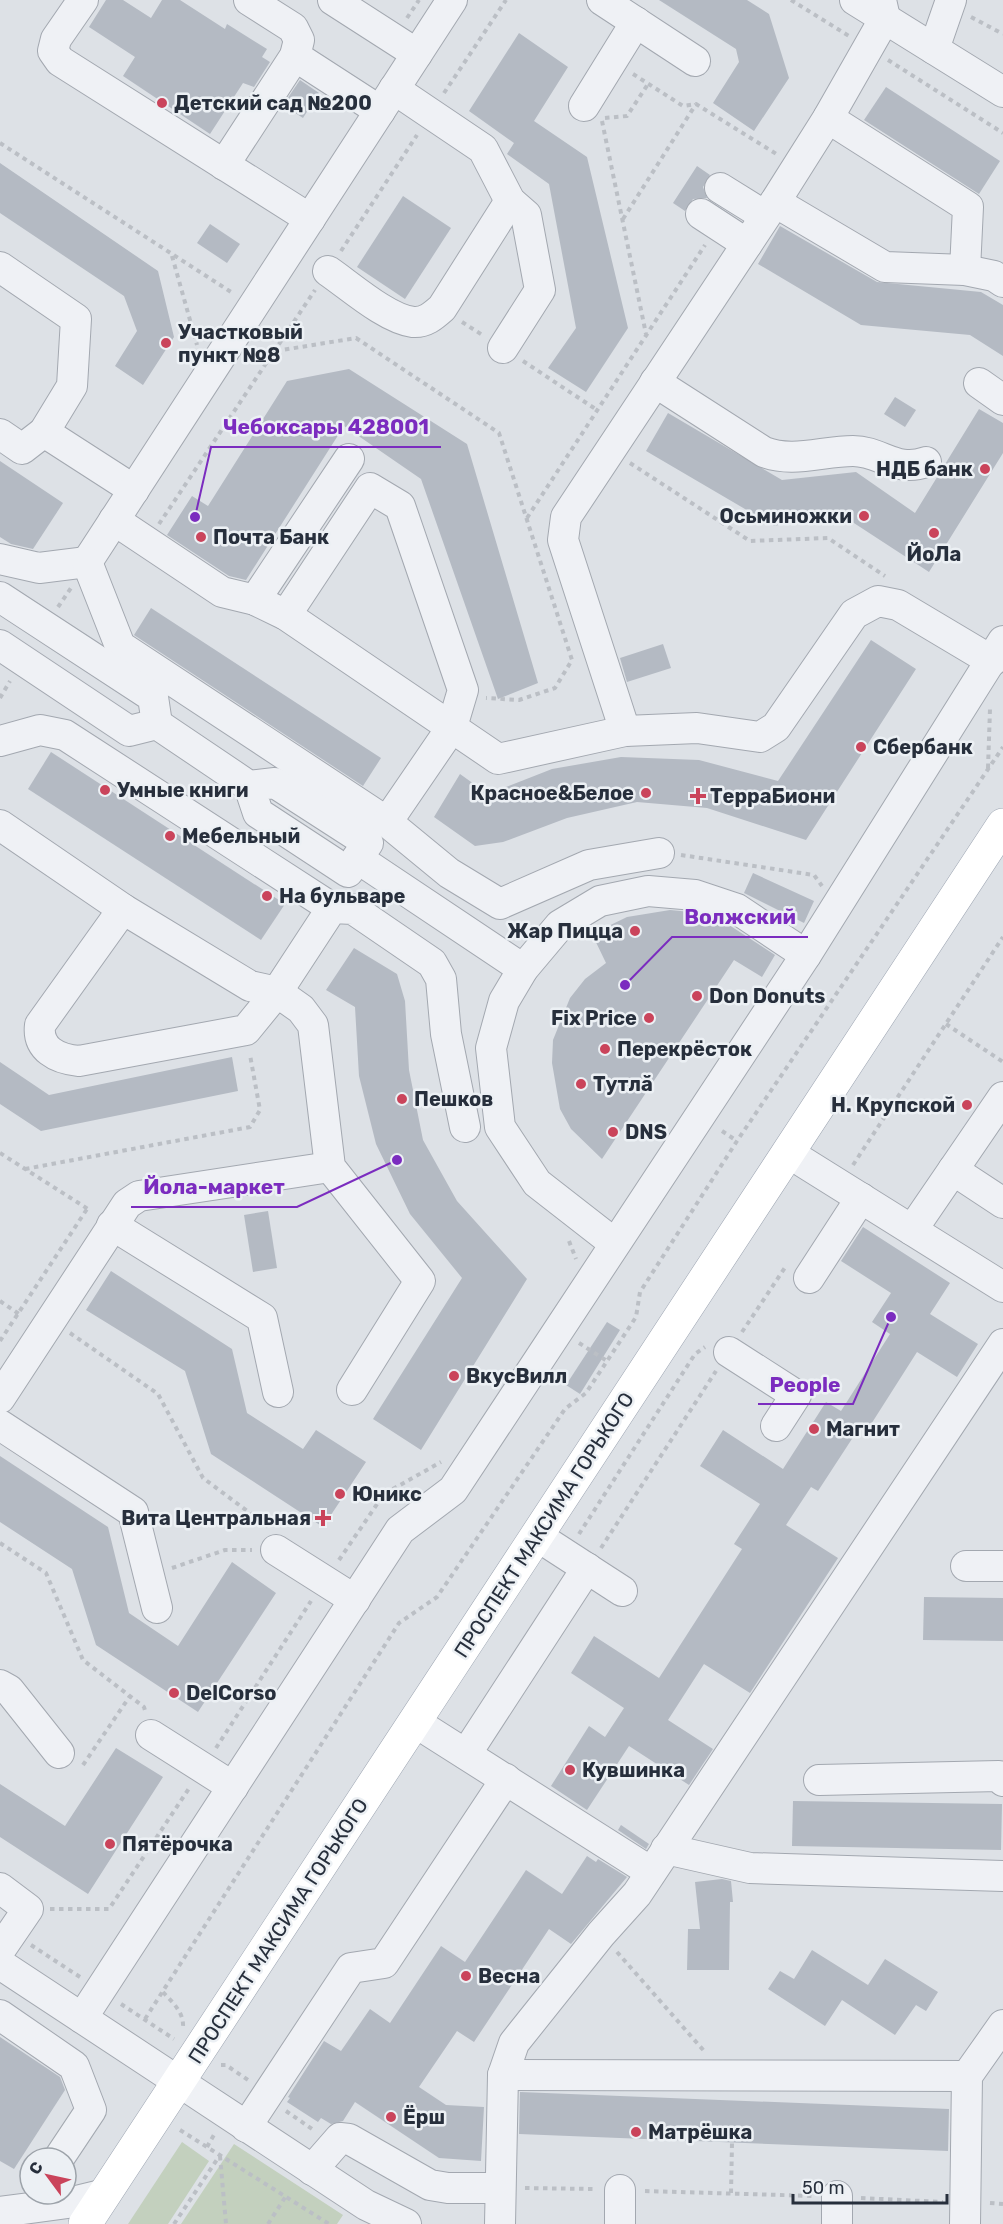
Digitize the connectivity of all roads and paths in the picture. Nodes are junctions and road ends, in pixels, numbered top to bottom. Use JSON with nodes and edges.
{"nodes":[{"id":1,"x":83,"y":0,"type":"edge"},
{"id":2,"x":249,"y":0,"type":"edge"},
{"id":3,"x":333,"y":0,"type":"edge"},
{"id":4,"x":452,"y":0,"type":"edge"},
{"id":5,"x":602,"y":0,"type":"edge"},
{"id":6,"x":790,"y":0,"type":"edge"},
{"id":7,"x":855,"y":0,"type":"edge"},
{"id":8,"x":951,"y":0,"type":"edge"},
{"id":9,"x":883,"y":9,"type":"edge"},
{"id":10,"x":636,"y":22,"type":"junction"},
{"id":11,"x":868,"y":48,"type":"junction"},
{"id":12,"x":934,"y":49,"type":"junction"},
{"id":13,"x":417,"y":54,"type":"junction"},
{"id":14,"x":295,"y":56,"type":"junction"},
{"id":15,"x":612,"y":61,"type":"junction"},
{"id":16,"x":695,"y":61,"type":"dead end"},
{"id":17,"x":648,"y":84,"type":"junction"},
{"id":18,"x":1003,"y":92,"type":"edge"},
{"id":19,"x":387,"y":100,"type":"junction"},
{"id":20,"x":696,"y":104,"type":"junction"},
{"id":21,"x":584,"y":106,"type":"dead end"},
{"id":22,"x":828,"y":118,"type":"junction"},
{"id":23,"x":1003,"y":133,"type":"edge"},
{"id":24,"x":0,"y":143,"type":"edge"},
{"id":25,"x":224,"y":165,"type":"junction"},
{"id":26,"x":797,"y":167,"type":"junction"},
{"id":27,"x":720,"y":188,"type":"dead end"},
{"id":28,"x":510,"y":201,"type":"junction"},
{"id":29,"x":770,"y":209,"type":"junction"},
{"id":30,"x":310,"y":219,"type":"junction"},
{"id":31,"x":623,"y":220,"type":"junction"},
{"id":32,"x":710,"y":220,"type":"joint"},
{"id":33,"x":747,"y":244,"type":"junction"},
{"id":34,"x":172,"y":255,"type":"junction"},
{"id":35,"x":0,"y":267,"type":"edge"},
{"id":36,"x":965,"y":270,"type":"junction"},
{"id":37,"x":328,"y":271,"type":"dead end"},
{"id":38,"x":1003,"y":282,"type":"edge"},
{"id":39,"x":231,"y":292,"type":"dead end"},
{"id":40,"x":646,"y":335,"type":"junction"},
{"id":41,"x":197,"y":345,"type":"dead end"},
{"id":42,"x":502,"y":348,"type":"dead end"},
{"id":43,"x":275,"y":352,"type":"dead end"},
{"id":44,"x":655,"y":382,"type":"junction"},
{"id":45,"x":44,"y":432,"type":"junction"},
{"id":46,"x":0,"y":434,"type":"edge"},
{"id":47,"x":609,"y":450,"type":"junction"},
{"id":48,"x":349,"y":459,"type":"dead end"},
{"id":49,"x":926,"y":462,"type":"dead end"},
{"id":50,"x":134,"y":490,"type":"junction"},
{"id":51,"x":526,"y":518,"type":"junction"},
{"id":52,"x":114,"y":520,"type":"junction"},
{"id":53,"x":0,"y":559,"type":"edge"},
{"id":54,"x":87,"y":562,"type":"junction"},
{"id":55,"x":0,"y":597,"type":"edge"},
{"id":56,"x":255,"y":600,"type":"junction"},
{"id":57,"x":898,"y":605,"type":"junction"},
{"id":58,"x":286,"y":615,"type":"junction"},
{"id":59,"x":0,"y":645,"type":"edge"},
{"id":60,"x":998,"y":651,"type":"edge"},
{"id":61,"x":463,"y":690,"type":"junction"},
{"id":62,"x":157,"y":724,"type":"junction"},
{"id":63,"x":452,"y":727,"type":"junction"},
{"id":64,"x":625,"y":730,"type":"junction"},
{"id":65,"x":0,"y":741,"type":"edge"},
{"id":66,"x":1003,"y":747,"type":"edge"},
{"id":67,"x":988,"y":768,"type":"junction"},
{"id":68,"x":387,"y":822,"type":"junction"},
{"id":69,"x":0,"y":825,"type":"edge"},
{"id":70,"x":1003,"y":825,"type":"edge"},
{"id":71,"x":672,"y":854,"type":"joint"},
{"id":72,"x":1003,"y":856,"type":"edge"},
{"id":73,"x":332,"y":908,"type":"junction"},
{"id":74,"x":123,"y":909,"type":"junction"},
{"id":75,"x":824,"y":913,"type":"junction"},
{"id":76,"x":1003,"y":937,"type":"edge"},
{"id":77,"x":806,"y":955,"type":"junction"},
{"id":78,"x":523,"y":969,"type":"junction"},
{"id":79,"x":277,"y":992,"type":"junction"},
{"id":80,"x":946,"y":1024,"type":"junction"},
{"id":81,"x":246,"y":1030,"type":"junction"},
{"id":82,"x":1003,"y":1062,"type":"edge"},
{"id":83,"x":1003,"y":1097,"type":"edge"},
{"id":84,"x":465,"y":1127,"type":"dead end"},
{"id":85,"x":722,"y":1131,"type":"dead end"},
{"id":86,"x":737,"y":1141,"type":"junction"},
{"id":87,"x":0,"y":1153,"type":"edge"},
{"id":88,"x":795,"y":1158,"type":"junction"},
{"id":89,"x":330,"y":1167,"type":"junction"},
{"id":90,"x":25,"y":1169,"type":"junction"},
{"id":91,"x":851,"y":1169,"type":"dead end"},
{"id":92,"x":953,"y":1170,"type":"junction"},
{"id":93,"x":861,"y":1198,"type":"junction"},
{"id":94,"x":1003,"y":1203,"type":"edge"},
{"id":95,"x":87,"y":1209,"type":"junction"},
{"id":96,"x":112,"y":1225,"type":"junction"},
{"id":97,"x":912,"y":1230,"type":"junction"},
{"id":98,"x":561,"y":1234,"type":"dead end"},
{"id":99,"x":614,"y":1243,"type":"junction"},
{"id":100,"x":574,"y":1267,"type":"dead end"},
{"id":101,"x":800,"y":1268,"type":"joint"},
{"id":102,"x":1003,"y":1287,"type":"edge"},
{"id":103,"x":636,"y":1317,"type":"junction"},
{"id":104,"x":51,"y":1319,"type":"junction"},
{"id":105,"x":643,"y":1321,"type":"dead end"},
{"id":106,"x":573,"y":1340,"type":"dead end"},
{"id":107,"x":0,"y":1341,"type":"edge"},
{"id":108,"x":1003,"y":1344,"type":"edge"},
{"id":109,"x":729,"y":1352,"type":"junction"},
{"id":110,"x":607,"y":1361,"type":"junction"},
{"id":111,"x":352,"y":1390,"type":"dead end"},
{"id":112,"x":278,"y":1392,"type":"dead end"},
{"id":113,"x":0,"y":1398,"type":"edge"},
{"id":114,"x":0,"y":1425,"type":"edge"},
{"id":115,"x":776,"y":1426,"type":"dead end"},
{"id":116,"x":446,"y":1460,"type":"dead end"},
{"id":117,"x":0,"y":1543,"type":"edge"},
{"id":118,"x":276,"y":1550,"type":"junction"},
{"id":119,"x":560,"y":1551,"type":"junction"},
{"id":120,"x":966,"y":1566,"type":"dead end"},
{"id":121,"x":1003,"y":1566,"type":"edge"},
{"id":122,"x":149,"y":1576,"type":"junction"},
{"id":123,"x":324,"y":1581,"type":"junction"},
{"id":124,"x":622,"y":1591,"type":"dead end"},
{"id":125,"x":355,"y":1600,"type":"junction"},
{"id":126,"x":157,"y":1608,"type":"dead end"},
{"id":127,"x":0,"y":1685,"type":"edge"},
{"id":128,"x":130,"y":1696,"type":"junction"},
{"id":129,"x":423,"y":1726,"type":"junction"},
{"id":130,"x":151,"y":1735,"type":"joint"},
{"id":131,"x":59,"y":1753,"type":"joint"},
{"id":132,"x":466,"y":1754,"type":"junction"},
{"id":133,"x":203,"y":1768,"type":"junction"},
{"id":134,"x":506,"y":1779,"type":"junction"},
{"id":135,"x":819,"y":1780,"type":"dead end"},
{"id":136,"x":1003,"y":1781,"type":"edge"},
{"id":137,"x":233,"y":1787,"type":"junction"},
{"id":138,"x":658,"y":1861,"type":"junction"},
{"id":139,"x":1003,"y":1876,"type":"edge"},
{"id":140,"x":0,"y":1888,"type":"edge"},
{"id":141,"x":14,"y":1930,"type":"edge"},
{"id":142,"x":601,"y":1934,"type":"junction"},
{"id":143,"x":0,"y":1964,"type":"edge"},
{"id":144,"x":100,"y":1990,"type":"junction"},
{"id":145,"x":163,"y":1992,"type":"junction"},
{"id":146,"x":0,"y":2015,"type":"edge"},
{"id":147,"x":82,"y":2018,"type":"junction"},
{"id":148,"x":145,"y":2019,"type":"junction"},
{"id":149,"x":1003,"y":2025,"type":"edge"},
{"id":150,"x":221,"y":2066,"type":"dead end"},
{"id":151,"x":503,"y":2075,"type":"junction"},
{"id":152,"x":967,"y":2076,"type":"junction"},
{"id":153,"x":728,"y":2077,"type":"junction"},
{"id":154,"x":186,"y":2087,"type":"junction"},
{"id":155,"x":266,"y":2097,"type":"junction"},
{"id":156,"x":246,"y":2127,"type":"junction"},
{"id":157,"x":180,"y":2130,"type":"dead end"},
{"id":158,"x":732,"y":2143,"type":"dead end"},
{"id":159,"x":333,"y":2144,"type":"junction"},
{"id":160,"x":67,"y":2146,"type":"edge"},
{"id":161,"x":220,"y":2156,"type":"junction"},
{"id":162,"x":312,"y":2170,"type":"junction"},
{"id":163,"x":500,"y":2188,"type":"junction"},
{"id":164,"x":620,"y":2190,"type":"junction"},
{"id":165,"x":731,"y":2193,"type":"junction"},
{"id":166,"x":285,"y":2196,"type":"junction"},
{"id":167,"x":1003,"y":2204,"type":"edge"},
{"id":168,"x":105,"y":2209,"type":"edge"},
{"id":169,"x":837,"y":2210,"type":"edge"},
{"id":170,"x":0,"y":2212,"type":"edge"},
{"id":171,"x":965,"y":2213,"type":"edge"},
{"id":172,"x":361,"y":2215,"type":"edge"},
{"id":173,"x":85,"y":2224,"type":"edge"},
{"id":174,"x":174,"y":2224,"type":"edge"},
{"id":175,"x":226,"y":2224,"type":"edge"},
{"id":176,"x":268,"y":2224,"type":"edge"},
{"id":177,"x":329,"y":2224,"type":"edge"},
{"id":178,"x":406,"y":2224,"type":"edge"},
{"id":179,"x":500,"y":2224,"type":"edge"},
{"id":180,"x":620,"y":2224,"type":"edge"}],
"edges":[{"from":1,"to":25,"type":"street"},
{"from":2,"to":14,"type":"street"},
{"from":3,"to":13,"type":"street"},
{"from":4,"to":13,"type":"street"},
{"from":5,"to":10,"type":"street"},
{"from":6,"to":11,"type":"path"},
{"from":7,"to":9,"type":"street"},
{"from":8,"to":12,"type":"street"},
{"from":9,"to":11,"type":"street"},
{"from":9,"to":12,"type":"street"},
{"from":10,"to":15,"type":"street"},
{"from":10,"to":16,"type":"street"},
{"from":11,"to":22,"type":"street"},
{"from":11,"to":23,"type":"path"},
{"from":12,"to":18,"type":"street"},
{"from":13,"to":19,"type":"street"},
{"from":14,"to":19,"type":"street"},
{"from":14,"to":25,"type":"street"},
{"from":15,"to":17,"type":"path"},
{"from":15,"to":21,"type":"street"},
{"from":17,"to":20,"type":"path"},
{"from":17,"to":31,"type":"path"},
{"from":19,"to":28,"type":"street"},
{"from":19,"to":30,"type":"street"},
{"from":20,"to":26,"type":"path"},
{"from":20,"to":31,"type":"path"},
{"from":22,"to":26,"type":"street"},
{"from":22,"to":36,"type":"street"},
{"from":24,"to":34,"type":"path"},
{"from":25,"to":30,"type":"street"},
{"from":26,"to":29,"type":"street"},
{"from":27,"to":29,"type":"street"},
{"from":28,"to":37,"type":"street"},
{"from":28,"to":42,"type":"street"},
{"from":29,"to":33,"type":"street"},
{"from":29,"to":36,"type":"street"},
{"from":30,"to":50,"type":"street"},
{"from":31,"to":40,"type":"path"},
{"from":32,"to":33,"type":"street"},
{"from":32,"to":40,"type":"path"},
{"from":33,"to":44,"type":"street"},
{"from":34,"to":39,"type":"path"},
{"from":34,"to":41,"type":"path"},
{"from":35,"to":45,"type":"street"},
{"from":36,"to":38,"type":"street"},
{"from":40,"to":51,"type":"path"},
{"from":43,"to":51,"type":"path"},
{"from":44,"to":47,"type":"street"},
{"from":44,"to":49,"type":"street"},
{"from":45,"to":46,"type":"street"},
{"from":45,"to":50,"type":"street"},
{"from":47,"to":57,"type":"path"},
{"from":47,"to":64,"type":"street"},
{"from":48,"to":56,"type":"street"},
{"from":50,"to":52,"type":"street"},
{"from":51,"to":61,"type":"path"},
{"from":52,"to":54,"type":"street"},
{"from":52,"to":56,"type":"street"},
{"from":53,"to":54,"type":"street"},
{"from":54,"to":68,"type":"street"},
{"from":55,"to":62,"type":"street"},
{"from":56,"to":58,"type":"street"},
{"from":57,"to":60,"type":"street"},
{"from":57,"to":64,"type":"street"},
{"from":58,"to":61,"type":"street"},
{"from":58,"to":63,"type":"street"},
{"from":59,"to":62,"type":"street"},
{"from":60,"to":67,"type":"path"},
{"from":60,"to":75,"type":"street"},
{"from":61,"to":63,"type":"street"},
{"from":62,"to":78,"type":"street"},
{"from":63,"to":64,"type":"street"},
{"from":63,"to":68,"type":"street"},
{"from":65,"to":73,"type":"street"},
{"from":66,"to":67,"type":"path"},
{"from":67,"to":86,"type":"path"},
{"from":68,"to":71,"type":"street"},
{"from":69,"to":74,"type":"street"},
{"from":70,"to":88,"type":"main road","name":"ПРОСПЕКТ МАКСИМА ГОРЬКОГО"},
{"from":71,"to":75,"type":"path"},
{"from":72,"to":88,"type":"main road","name":"ПРОСПЕКТ МАКСИМА ГОРЬКОГО"},
{"from":73,"to":79,"type":"street"},
{"from":73,"to":84,"type":"street"},
{"from":74,"to":79,"type":"street"},
{"from":74,"to":81,"type":"street"},
{"from":75,"to":77,"type":"street"},
{"from":76,"to":80,"type":"path"},
{"from":77,"to":78,"type":"street"},
{"from":77,"to":99,"type":"street"},
{"from":78,"to":99,"type":"street"},
{"from":79,"to":81,"type":"street"},
{"from":79,"to":89,"type":"street"},
{"from":80,"to":82,"type":"path"},
{"from":80,"to":91,"type":"path"},
{"from":81,"to":90,"type":"path"},
{"from":83,"to":92,"type":"street"},
{"from":85,"to":86,"type":"path"},
{"from":86,"to":103,"type":"path"},
{"from":87,"to":90,"type":"path"},
{"from":88,"to":93,"type":"street"},
{"from":88,"to":119,"type":"main road","name":"ПРОСПЕКТ МАКСИМА ГОРЬКОГО"},
{"from":89,"to":96,"type":"street"},
{"from":89,"to":111,"type":"street"},
{"from":90,"to":95,"type":"path"},
{"from":92,"to":94,"type":"street"},
{"from":92,"to":97,"type":"street"},
{"from":93,"to":97,"type":"street"},
{"from":93,"to":101,"type":"street"},
{"from":95,"to":96,"type":"path"},
{"from":95,"to":107,"type":"path"},
{"from":96,"to":104,"type":"street"},
{"from":96,"to":112,"type":"street"},
{"from":97,"to":102,"type":"street"},
{"from":98,"to":100,"type":"path"},
{"from":99,"to":125,"type":"street"},
{"from":101,"to":109,"type":"path"},
{"from":103,"to":105,"type":"path"},
{"from":103,"to":110,"type":"path"},
{"from":104,"to":113,"type":"street"},
{"from":104,"to":118,"type":"path"},
{"from":106,"to":110,"type":"path"},
{"from":108,"to":138,"type":"street"},
{"from":109,"to":115,"type":"street"},
{"from":109,"to":119,"type":"path"},
{"from":109,"to":119,"type":"path"},
{"from":110,"to":145,"type":"path"},
{"from":114,"to":122,"type":"street"},
{"from":116,"to":123,"type":"path"},
{"from":117,"to":128,"type":"path"},
{"from":118,"to":122,"type":"path"},
{"from":118,"to":123,"type":"street"},
{"from":119,"to":124,"type":"street"},
{"from":119,"to":129,"type":"main road","name":"ПРОСПЕКТ МАКСИМА ГОРЬКОГО"},
{"from":119,"to":132,"type":"street"},
{"from":120,"to":121,"type":"street"},
{"from":122,"to":126,"type":"street"},
{"from":123,"to":125,"type":"street"},
{"from":123,"to":133,"type":"path"},
{"from":125,"to":137,"type":"street"},
{"from":127,"to":131,"type":"street"},
{"from":128,"to":130,"type":"path"},
{"from":128,"to":131,"type":"path"},
{"from":129,"to":132,"type":"street"},
{"from":129,"to":154,"type":"main road","name":"ПРОСПЕКТ МАКСИМА ГОРЬКОГО"},
{"from":130,"to":133,"type":"street"},
{"from":132,"to":134,"type":"street"},
{"from":133,"to":137,"type":"street"},
{"from":133,"to":141,"type":"path"},
{"from":134,"to":138,"type":"street"},
{"from":134,"to":155,"type":"street"},
{"from":135,"to":136,"type":"street"},
{"from":137,"to":144,"type":"street"},
{"from":138,"to":139,"type":"street"},
{"from":138,"to":142,"type":"street"},
{"from":140,"to":141,"type":"street"},
{"from":141,"to":144,"type":"path"},
{"from":142,"to":151,"type":"street"},
{"from":142,"to":153,"type":"path"},
{"from":143,"to":147,"type":"street"},
{"from":144,"to":147,"type":"street"},
{"from":144,"to":148,"type":"path"},
{"from":145,"to":148,"type":"path"},
{"from":145,"to":148,"type":"path"},
{"from":146,"to":160,"type":"street"},
{"from":147,"to":154,"type":"street"},
{"from":149,"to":152,"type":"street"},
{"from":150,"to":155,"type":"path"},
{"from":151,"to":153,"type":"street"},
{"from":151,"to":163,"type":"street"},
{"from":152,"to":153,"type":"street"},
{"from":152,"to":171,"type":"street"},
{"from":154,"to":156,"type":"street"},
{"from":154,"to":168,"type":"main road","name":"ПРОСПЕКТ МАКСИМА ГОРЬКОГО"},
{"from":155,"to":156,"type":"street"},
{"from":155,"to":159,"type":"path"},
{"from":156,"to":162,"type":"street"},
{"from":157,"to":161,"type":"path"},
{"from":158,"to":165,"type":"path"},
{"from":159,"to":162,"type":"street"},
{"from":159,"to":163,"type":"street"},
{"from":161,"to":166,"type":"path"},
{"from":161,"to":174,"type":"path"},
{"from":161,"to":175,"type":"path"},
{"from":162,"to":172,"type":"street"},
{"from":163,"to":164,"type":"path"},
{"from":163,"to":179,"type":"street"},
{"from":164,"to":165,"type":"path"},
{"from":164,"to":180,"type":"street"},
{"from":165,"to":169,"type":"path"},
{"from":166,"to":176,"type":"path"},
{"from":166,"to":177,"type":"path"},
{"from":167,"to":171,"type":"path"},
{"from":168,"to":170,"type":"street"},
{"from":168,"to":173,"type":"main road","name":"ПРОСПЕКТ МАКСИМА ГОРЬКОГО"},
{"from":169,"to":171,"type":"path"},
{"from":172,"to":178,"type":"street"}]}
